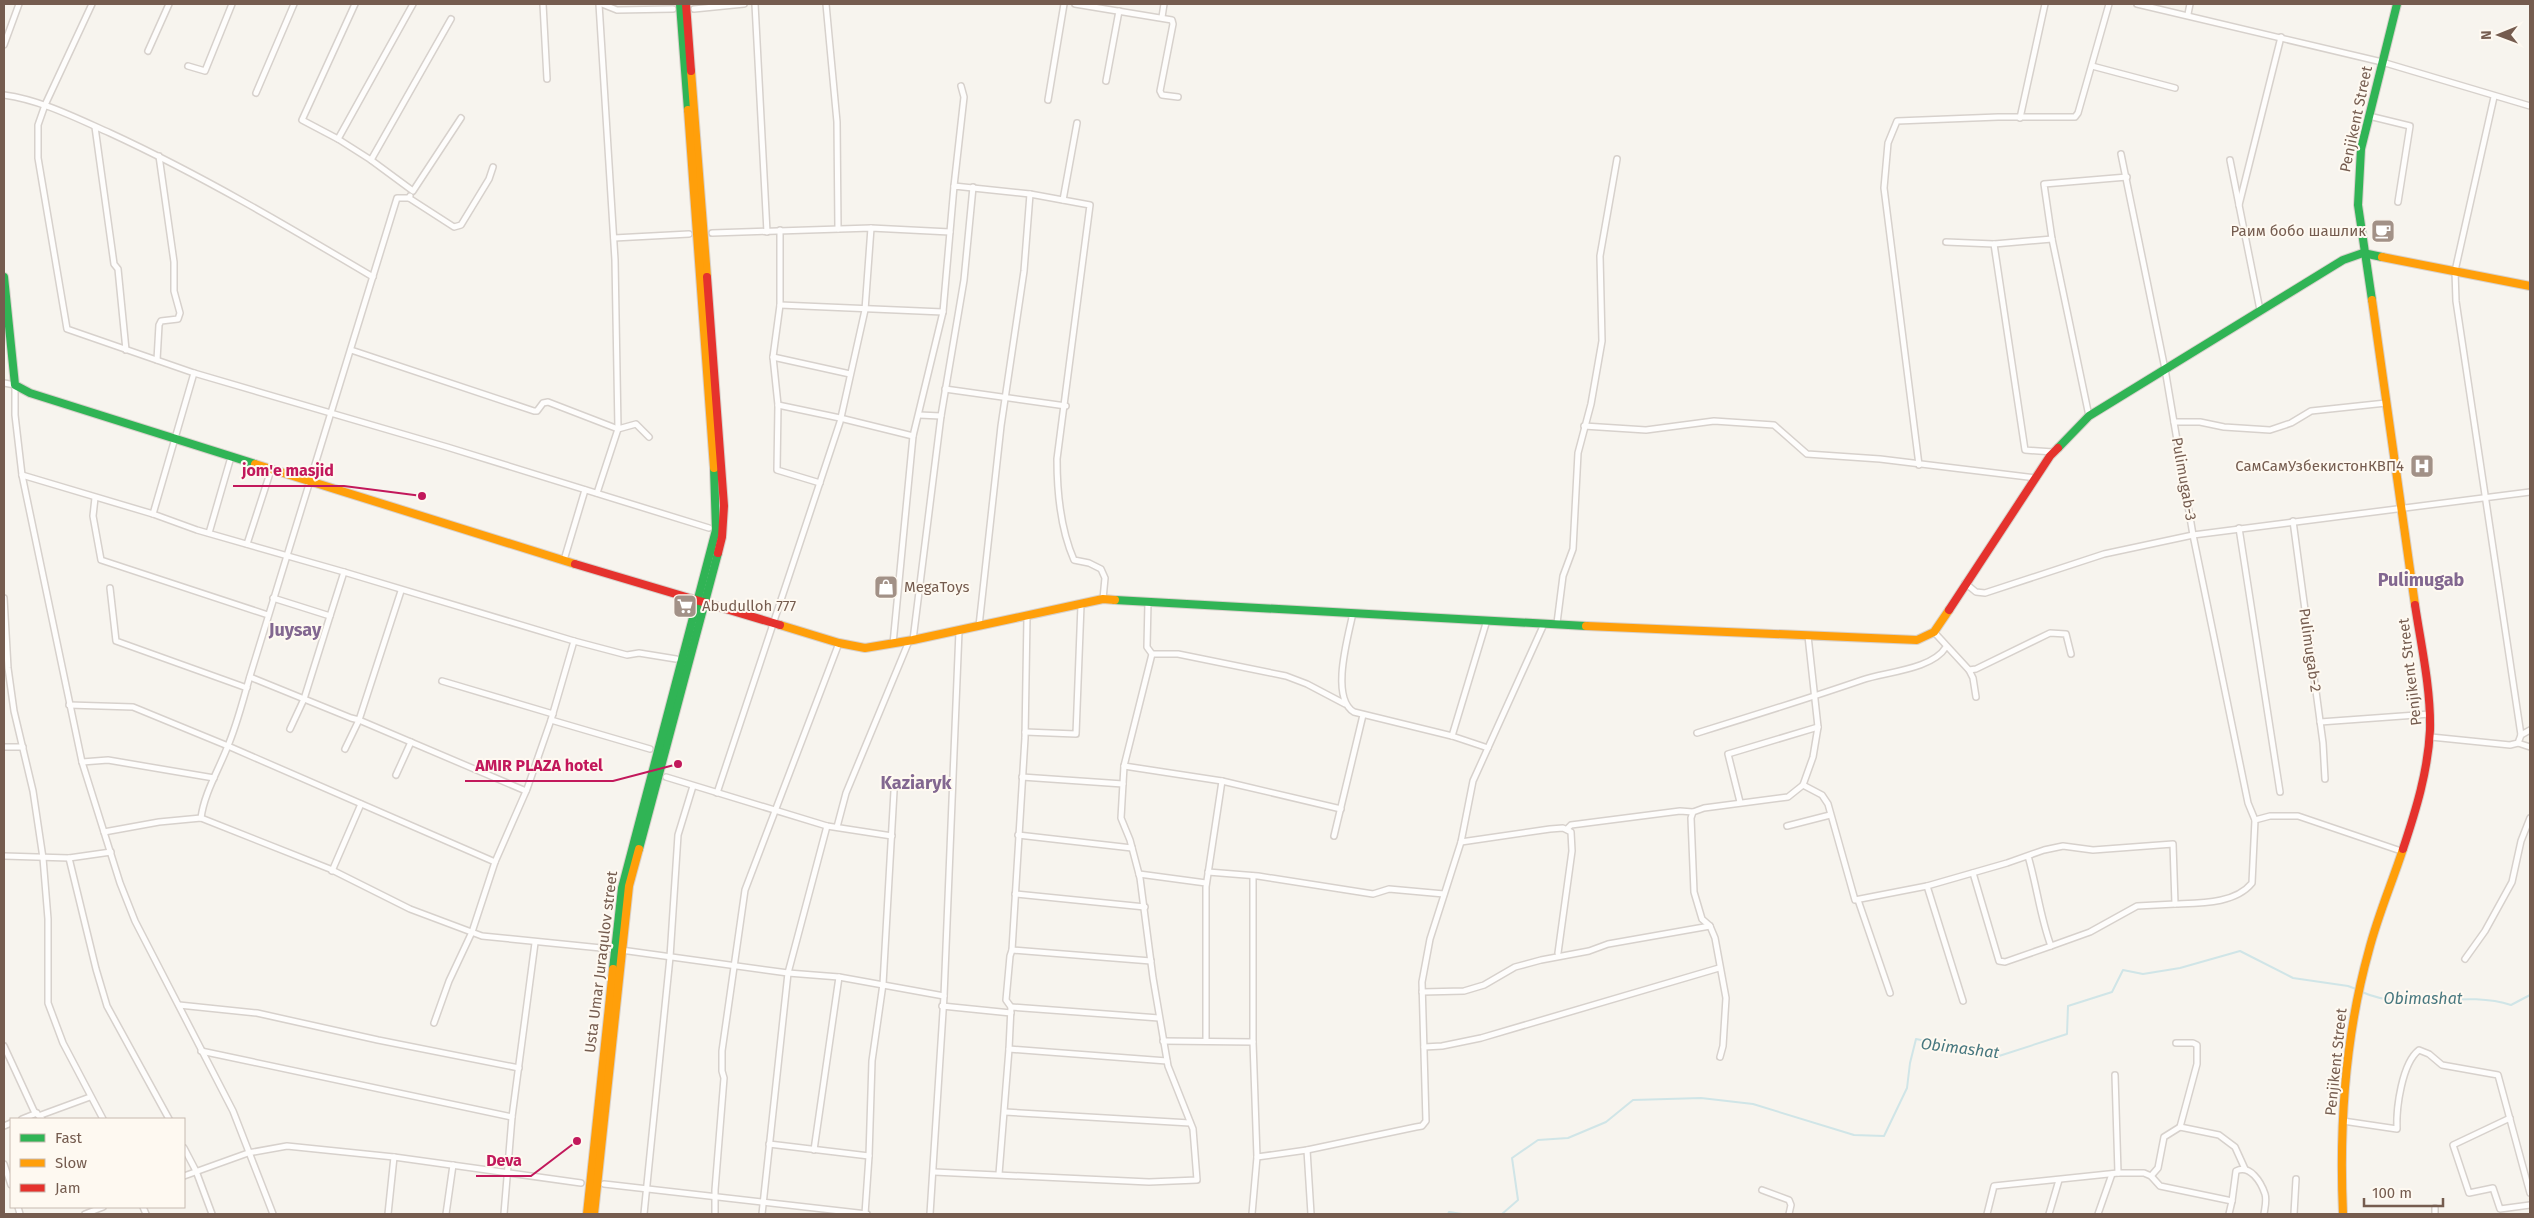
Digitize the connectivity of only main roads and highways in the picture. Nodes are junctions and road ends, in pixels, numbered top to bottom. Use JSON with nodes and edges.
{"nodes":[{"id":1,"x":686,"y":4,"type":"edge"},
{"id":2,"x":2397,"y":4,"type":"edge"},
{"id":3,"x":676,"y":6,"type":"edge"},
{"id":4,"x":2363,"y":253,"type":"junction"},
{"id":5,"x":4,"y":277,"type":"edge"},
{"id":6,"x":2530,"y":286,"type":"edge"},
{"id":7,"x":702,"y":602,"type":"junction"},
{"id":8,"x":618,"y":950,"type":"junction"},
{"id":9,"x":586,"y":1214,"type":"edge"},
{"id":10,"x":594,"y":1214,"type":"edge"},
{"id":11,"x":2343,"y":1214,"type":"edge"}],
"edges":[{"from":1,"to":7,"type":"main road"},
{"from":2,"to":4,"type":"main road","name":"Penjikent Street"},
{"from":3,"to":7,"type":"main road"},
{"from":4,"to":6,"type":"main road"},
{"from":4,"to":7,"type":"main road"},
{"from":4,"to":11,"type":"main road","name":"Penjikent Street"},
{"from":5,"to":7,"type":"main road"},
{"from":7,"to":8,"type":"main road","name":"Usta Umar Juraqulov street"},
{"from":8,"to":9,"type":"main road","name":"Usta Umar Juraqulov street"},
{"from":8,"to":10,"type":"main road","name":"Usta Umar Juraqulov street"}]}
